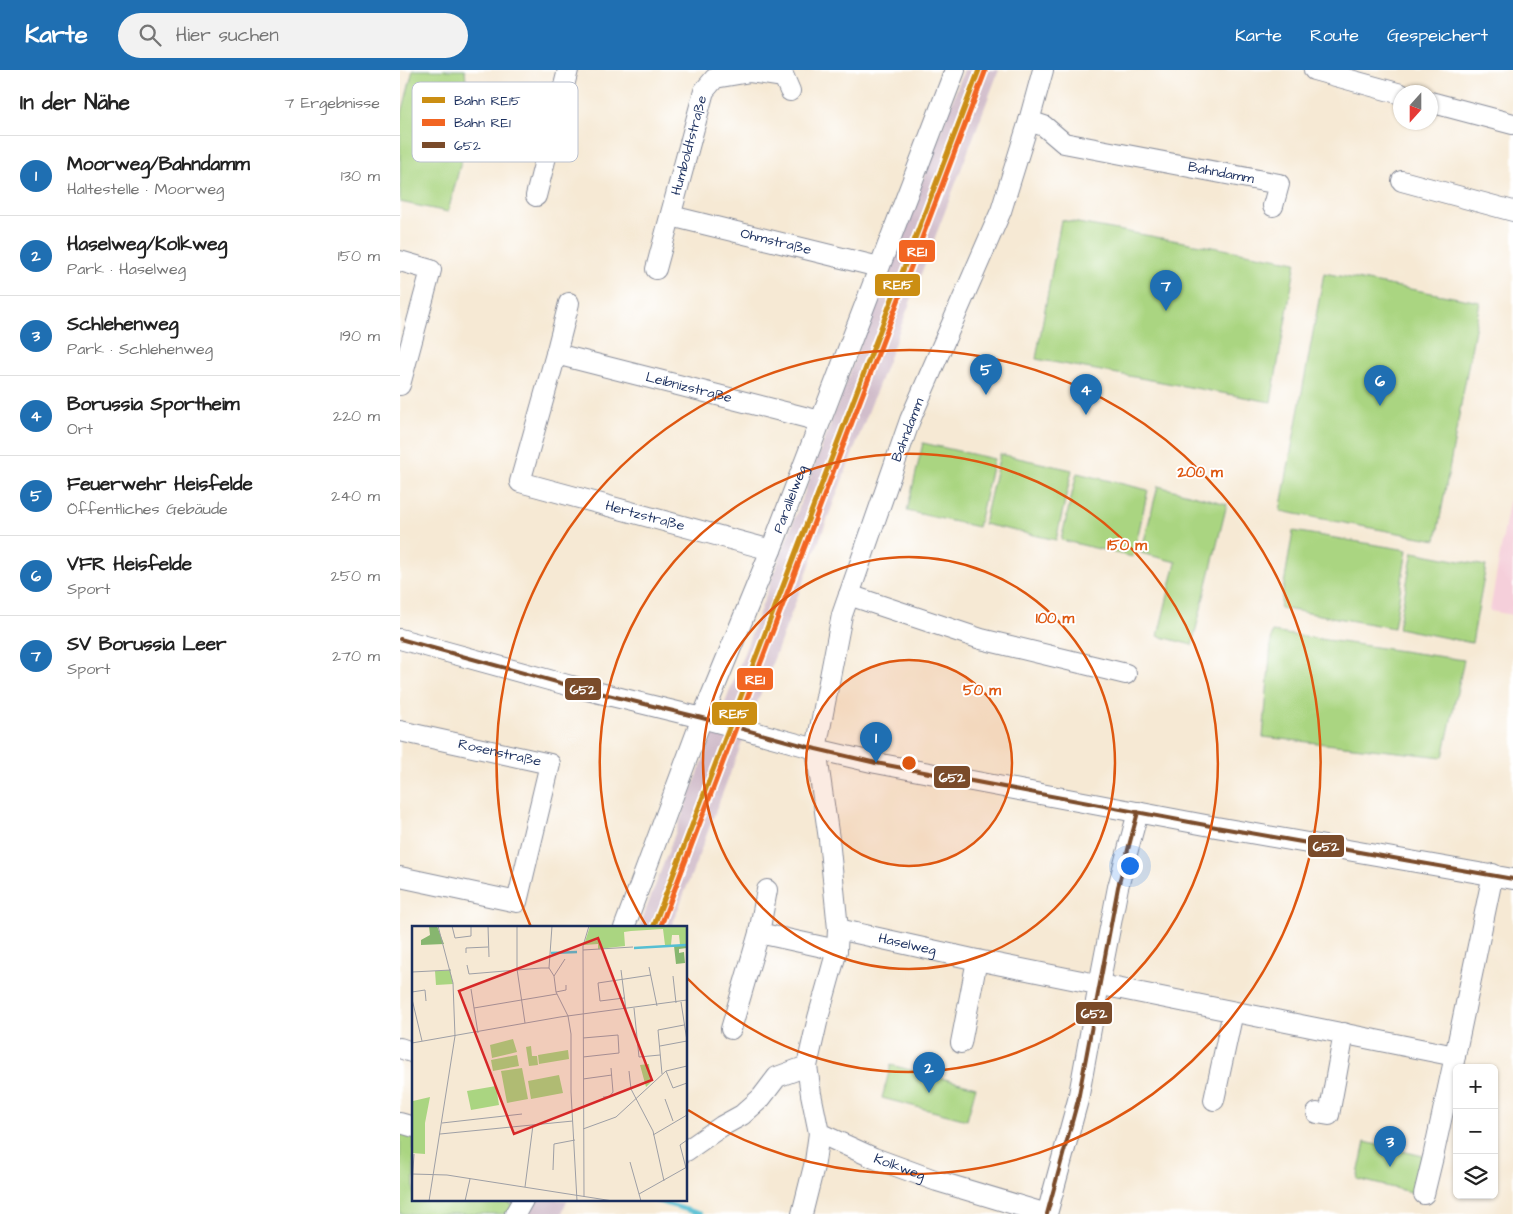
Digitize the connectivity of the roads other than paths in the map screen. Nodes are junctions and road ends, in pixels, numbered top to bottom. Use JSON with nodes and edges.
{"nodes":[{"id":1,"x":955,"y":70,"type":"edge"},
{"id":2,"x":1043,"y":70,"type":"edge"},
{"id":3,"x":1314,"y":70,"type":"edge"},
{"id":4,"x":1356,"y":76,"type":"edge"},
{"id":5,"x":790,"y":91,"type":"dead end"},
{"id":6,"x":1393,"y":91,"type":"edge"},
{"id":7,"x":1438,"y":104,"type":"edge"},
{"id":8,"x":1029,"y":121,"type":"junction"},
{"id":9,"x":1513,"y":124,"type":"edge"},
{"id":10,"x":545,"y":162,"type":"edge"},
{"id":11,"x":1402,"y":181,"type":"dead end"},
{"id":12,"x":536,"y":196,"type":"dead end"},
{"id":13,"x":1273,"y":206,"type":"dead end"},
{"id":14,"x":1513,"y":211,"type":"edge"},
{"id":15,"x":671,"y":216,"type":"junction"},
{"id":16,"x":400,"y":261,"type":"edge"},
{"id":17,"x":880,"y":267,"type":"junction"},
{"id":18,"x":656,"y":269,"type":"dead end"},
{"id":19,"x":569,"y":303,"type":"dead end"},
{"id":20,"x":556,"y":354,"type":"junction"},
{"id":21,"x":400,"y":385,"type":"edge"},
{"id":22,"x":820,"y":421,"type":"junction"},
{"id":23,"x":771,"y":550,"type":"junction"},
{"id":24,"x":849,"y":595,"type":"junction"},
{"id":25,"x":400,"y":639,"type":"edge"},
{"id":26,"x":1126,"y":674,"type":"dead end"},
{"id":27,"x":702,"y":718,"type":"junction"},
{"id":28,"x":400,"y":730,"type":"edge"},
{"id":29,"x":816,"y":749,"type":"junction"},
{"id":30,"x":1138,"y":812,"type":"junction"},
{"id":31,"x":1493,"y":874,"type":"junction"},
{"id":32,"x":400,"y":877,"type":"edge"},
{"id":33,"x":1513,"y":879,"type":"edge"},
{"id":34,"x":767,"y":890,"type":"dead end"},
{"id":35,"x":625,"y":926,"type":"edge"},
{"id":36,"x":838,"y":929,"type":"junction"},
{"id":37,"x":759,"y":933,"type":"junction"},
{"id":38,"x":837,"y":950,"type":"junction"},
{"id":39,"x":977,"y":960,"type":"junction"},
{"id":40,"x":1098,"y":985,"type":"junction"},
{"id":41,"x":1233,"y":1012,"type":"junction"},
{"id":42,"x":731,"y":1028,"type":"dead end"},
{"id":43,"x":1344,"y":1033,"type":"junction"},
{"id":44,"x":961,"y":1043,"type":"dead end"},
{"id":45,"x":400,"y":1048,"type":"edge"},
{"id":46,"x":412,"y":1052,"type":"edge"},
{"id":47,"x":1455,"y":1056,"type":"junction"},
{"id":48,"x":807,"y":1066,"type":"junction"},
{"id":49,"x":1214,"y":1100,"type":"dead end"},
{"id":50,"x":1317,"y":1112,"type":"dead end"},
{"id":51,"x":819,"y":1133,"type":"junction"},
{"id":52,"x":688,"y":1149,"type":"edge"},
{"id":53,"x":1424,"y":1194,"type":"dead end"},
{"id":54,"x":522,"y":1202,"type":"edge"},
{"id":55,"x":515,"y":1214,"type":"edge"},
{"id":56,"x":802,"y":1214,"type":"edge"},
{"id":57,"x":1047,"y":1214,"type":"edge"}],
"edges":[{"from":1,"to":17,"type":"street","name":"Parallelweg"},
{"from":2,"to":8,"type":"street","name":"Bahndamm"},
{"from":3,"to":4,"type":"street"},
{"from":4,"to":6,"type":"street"},
{"from":5,"to":15,"type":"street","name":"Humboldtstraße"},
{"from":7,"to":9,"type":"street"},
{"from":8,"to":13,"type":"street","name":"Bahndamm"},
{"from":8,"to":24,"type":"street","name":"Bahndamm"},
{"from":10,"to":12,"type":"street"},
{"from":11,"to":14,"type":"street"},
{"from":15,"to":17,"type":"street","name":"Ohmstraße"},
{"from":15,"to":18,"type":"street","name":"Humboldtstraße"},
{"from":16,"to":21,"type":"street"},
{"from":17,"to":22,"type":"street","name":"Parallelweg"},
{"from":19,"to":20,"type":"street"},
{"from":20,"to":22,"type":"street","name":"Leibnizstraße"},
{"from":20,"to":23,"type":"street","name":"Hertzstraße"},
{"from":22,"to":23,"type":"street","name":"Parallelweg"},
{"from":23,"to":27,"type":"street","name":"Parallelweg"},
{"from":24,"to":26,"type":"street"},
{"from":24,"to":29,"type":"street","name":"Bahndamm"},
{"from":25,"to":27,"type":"street"},
{"from":27,"to":29,"type":"street"},
{"from":27,"to":35,"type":"street","name":"Parallelweg"},
{"from":28,"to":32,"type":"street","name":"Rosenstraße"},
{"from":29,"to":30,"type":"street"},
{"from":29,"to":36,"type":"street"},
{"from":30,"to":31,"type":"street"},
{"from":30,"to":40,"type":"street"},
{"from":31,"to":33,"type":"street"},
{"from":31,"to":47,"type":"street"},
{"from":34,"to":37,"type":"street"},
{"from":36,"to":38,"type":"street"},
{"from":36,"to":39,"type":"street","name":"Haselweg"},
{"from":37,"to":38,"type":"street"},
{"from":37,"to":42,"type":"street"},
{"from":38,"to":48,"type":"street"},
{"from":39,"to":40,"type":"street","name":"Haselweg"},
{"from":39,"to":44,"type":"street"},
{"from":40,"to":41,"type":"street","name":"Haselweg"},
{"from":40,"to":57,"type":"street"},
{"from":41,"to":43,"type":"street","name":"Haselweg"},
{"from":41,"to":49,"type":"street"},
{"from":43,"to":47,"type":"street","name":"Haselweg"},
{"from":43,"to":50,"type":"street"},
{"from":45,"to":46,"type":"street"},
{"from":47,"to":53,"type":"street"},
{"from":48,"to":51,"type":"street"},
{"from":48,"to":52,"type":"street"},
{"from":51,"to":56,"type":"street"},
{"from":51,"to":57,"type":"street","name":"Kolkweg"},
{"from":54,"to":55,"type":"street"}]}
